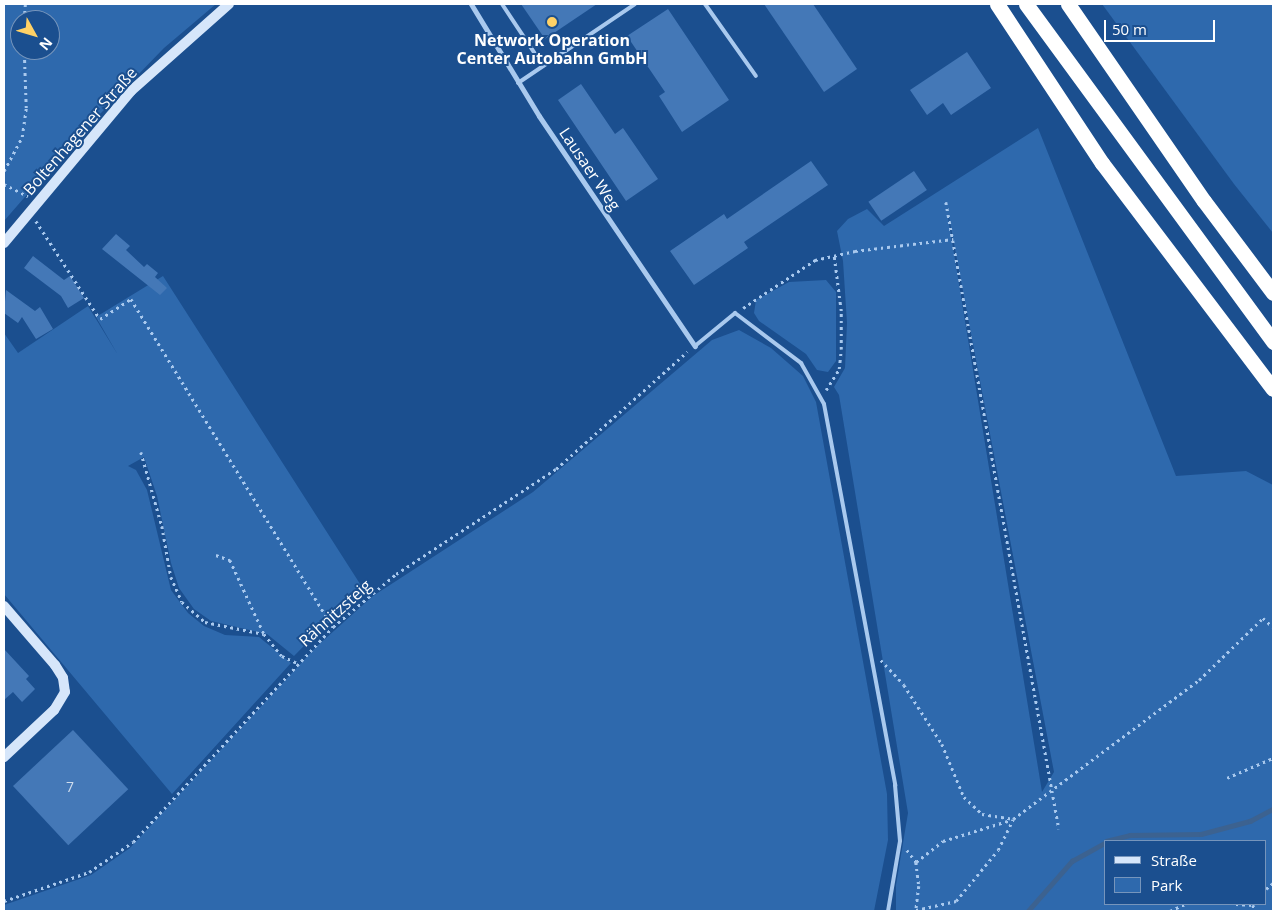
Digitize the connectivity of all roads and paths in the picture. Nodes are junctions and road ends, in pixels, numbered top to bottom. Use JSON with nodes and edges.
{"nodes":[{"id":1,"x":229,"y":4,"type":"edge"},
{"id":2,"x":470,"y":4,"type":"edge"},
{"id":3,"x":502,"y":4,"type":"edge"},
{"id":4,"x":635,"y":4,"type":"edge"},
{"id":5,"x":705,"y":4,"type":"edge"},
{"id":6,"x":996,"y":4,"type":"edge"},
{"id":7,"x":1026,"y":4,"type":"edge"},
{"id":8,"x":1068,"y":4,"type":"edge"},
{"id":9,"x":24,"y":60,"type":"edge"},
{"id":10,"x":543,"y":66,"type":"junction"},
{"id":11,"x":756,"y":76,"type":"dead end"},
{"id":12,"x":518,"y":83,"type":"junction"},
{"id":13,"x":4,"y":171,"type":"edge"},
{"id":14,"x":4,"y":184,"type":"edge"},
{"id":15,"x":28,"y":195,"type":"dead end"},
{"id":16,"x":946,"y":202,"type":"dead end"},
{"id":17,"x":36,"y":220,"type":"dead end"},
{"id":18,"x":953,"y":239,"type":"junction"},
{"id":19,"x":4,"y":243,"type":"edge"},
{"id":20,"x":834,"y":256,"type":"junction"},
{"id":21,"x":1273,"y":293,"type":"edge"},
{"id":22,"x":735,"y":313,"type":"junction"},
{"id":23,"x":1273,"y":342,"type":"edge"},
{"id":24,"x":695,"y":346,"type":"junction"},
{"id":25,"x":1273,"y":389,"type":"edge"},
{"id":26,"x":819,"y":395,"type":"junction"},
{"id":27,"x":141,"y":452,"type":"dead end"},
{"id":28,"x":216,"y":554,"type":"dead end"},
{"id":29,"x":4,"y":606,"type":"edge"},
{"id":30,"x":333,"y":627,"type":"junction"},
{"id":31,"x":1273,"y":627,"type":"edge"},
{"id":32,"x":264,"y":634,"type":"junction"},
{"id":33,"x":868,"y":646,"type":"junction"},
{"id":34,"x":297,"y":663,"type":"junction"},
{"id":35,"x":4,"y":757,"type":"edge"},
{"id":36,"x":1273,"y":758,"type":"edge"},
{"id":37,"x":1227,"y":778,"type":"dead end"},
{"id":38,"x":1052,"y":790,"type":"junction"},
{"id":39,"x":1013,"y":819,"type":"junction"},
{"id":40,"x":1059,"y":829,"type":"dead end"},
{"id":41,"x":4,"y":901,"type":"edge"},
{"id":42,"x":1183,"y":905,"type":"edge"},
{"id":43,"x":888,"y":911,"type":"edge"},
{"id":44,"x":916,"y":911,"type":"edge"},
{"id":45,"x":1170,"y":911,"type":"edge"}],
"edges":[{"from":1,"to":19,"type":"street","name":"Boltenhagener Straße"},
{"from":2,"to":12,"type":"street","name":"Lausaer Weg"},
{"from":3,"to":10,"type":"lane"},
{"from":4,"to":10,"type":"lane"},
{"from":5,"to":11,"type":"lane"},
{"from":6,"to":25,"type":"highway"},
{"from":7,"to":23,"type":"highway"},
{"from":8,"to":21,"type":"highway"},
{"from":9,"to":13,"type":"path"},
{"from":10,"to":12,"type":"lane"},
{"from":12,"to":24,"type":"street","name":"Lausaer Weg"},
{"from":14,"to":15,"type":"path"},
{"from":16,"to":18,"type":"path"},
{"from":17,"to":30,"type":"path"},
{"from":18,"to":20,"type":"path"},
{"from":18,"to":38,"type":"path"},
{"from":20,"to":22,"type":"path"},
{"from":20,"to":26,"type":"path"},
{"from":22,"to":24,"type":"lane"},
{"from":22,"to":26,"type":"lane"},
{"from":24,"to":30,"type":"path","name":"Rähnitzsteig"},
{"from":26,"to":33,"type":"lane"},
{"from":27,"to":32,"type":"path"},
{"from":28,"to":32,"type":"path"},
{"from":29,"to":35,"type":"street"},
{"from":30,"to":34,"type":"path","name":"Rähnitzsteig"},
{"from":31,"to":38,"type":"path"},
{"from":32,"to":34,"type":"path"},
{"from":33,"to":39,"type":"path"},
{"from":33,"to":43,"type":"lane"},
{"from":34,"to":41,"type":"path","name":"Rähnitzsteig"},
{"from":36,"to":37,"type":"path"},
{"from":38,"to":39,"type":"path"},
{"from":38,"to":40,"type":"path"},
{"from":39,"to":44,"type":"path"},
{"from":39,"to":44,"type":"path"},
{"from":42,"to":45,"type":"path"}]}
